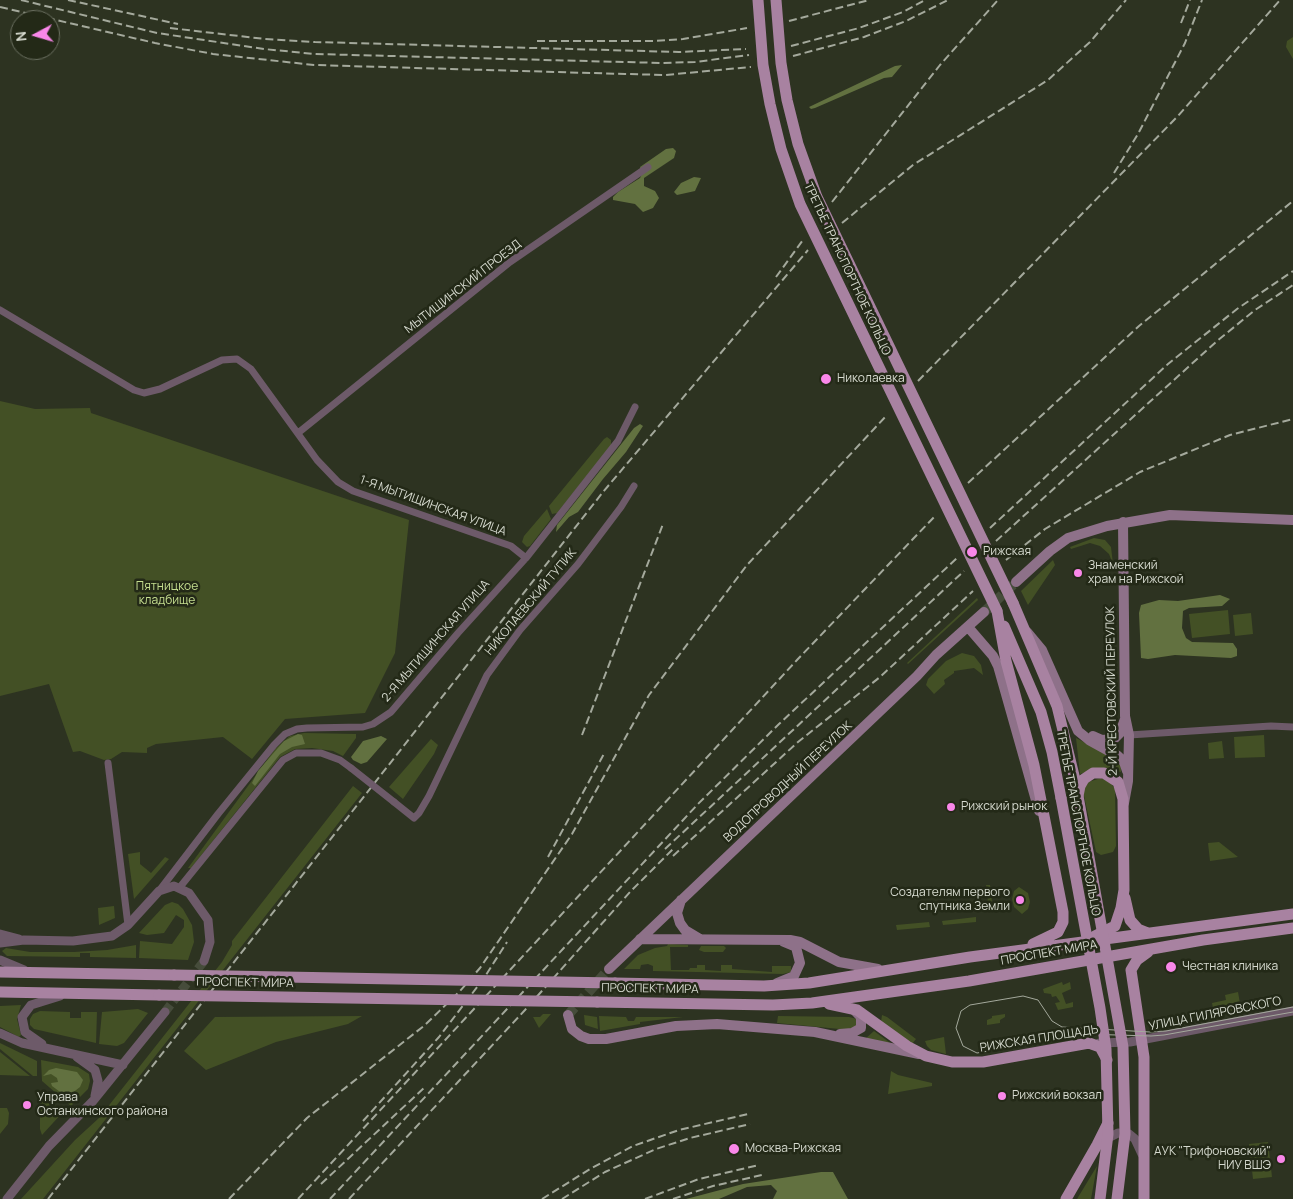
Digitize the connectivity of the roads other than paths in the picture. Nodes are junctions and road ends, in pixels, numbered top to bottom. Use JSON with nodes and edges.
{"nodes":[{"id":1,"x":758,"y":0,"type":"edge"},
{"id":2,"x":776,"y":0,"type":"edge"},
{"id":3,"x":648,"y":167,"type":"dead end"},
{"id":4,"x":0,"y":310,"type":"edge"},
{"id":5,"x":635,"y":407,"type":"dead end"},
{"id":6,"x":298,"y":433,"type":"junction"},
{"id":7,"x":634,"y":486,"type":"dead end"},
{"id":8,"x":1293,"y":520,"type":"edge"},
{"id":9,"x":1123,"y":522,"type":"junction"},
{"id":10,"x":526,"y":558,"type":"junction"},
{"id":11,"x":1016,"y":582,"type":"tunnel mouth"},
{"id":12,"x":997,"y":611,"type":"junction"},
{"id":13,"x":984,"y":612,"type":"tunnel mouth"},
{"id":14,"x":968,"y":627,"type":"junction"},
{"id":15,"x":1026,"y":630,"type":"junction"},
{"id":16,"x":1068,"y":705,"type":"junction"},
{"id":17,"x":1125,"y":716,"type":"junction"},
{"id":18,"x":1293,"y":727,"type":"edge"},
{"id":19,"x":1129,"y":735,"type":"junction"},
{"id":20,"x":108,"y":763,"type":"dead end"},
{"id":21,"x":1128,"y":777,"type":"junction"},
{"id":22,"x":1078,"y":796,"type":"junction"},
{"id":23,"x":1124,"y":810,"type":"junction"},
{"id":24,"x":1048,"y":833,"type":"junction"},
{"id":25,"x":180,"y":887,"type":"junction"},
{"id":26,"x":1124,"y":890,"type":"junction"},
{"id":27,"x":159,"y":891,"type":"junction"},
{"id":28,"x":682,"y":899,"type":"junction"},
{"id":29,"x":1293,"y":914,"type":"edge"},
{"id":30,"x":128,"y":925,"type":"junction"},
{"id":31,"x":1293,"y":928,"type":"edge"},
{"id":32,"x":1148,"y":933,"type":"junction"},
{"id":33,"x":0,"y":934,"type":"edge"},
{"id":34,"x":640,"y":939,"type":"junction"},
{"id":35,"x":701,"y":939,"type":"junction"},
{"id":36,"x":24,"y":940,"type":"junction"},
{"id":37,"x":771,"y":940,"type":"junction"},
{"id":38,"x":1081,"y":942,"type":"junction"},
{"id":39,"x":0,"y":943,"type":"edge"},
{"id":40,"x":1155,"y":948,"type":"junction"},
{"id":41,"x":1020,"y":950,"type":"junction"},
{"id":42,"x":0,"y":960,"type":"edge"},
{"id":43,"x":204,"y":961,"type":"tunnel mouth"},
{"id":44,"x":609,"y":969,"type":"tunnel mouth"},
{"id":45,"x":894,"y":969,"type":"junction"},
{"id":46,"x":0,"y":972,"type":"edge"},
{"id":47,"x":31,"y":973,"type":"junction"},
{"id":48,"x":764,"y":986,"type":"junction"},
{"id":49,"x":0,"y":992,"type":"edge"},
{"id":50,"x":72,"y":994,"type":"junction"},
{"id":51,"x":812,"y":1003,"type":"junction"},
{"id":52,"x":849,"y":1007,"type":"junction"},
{"id":53,"x":1293,"y":1011,"type":"edge"},
{"id":54,"x":165,"y":1012,"type":"tunnel mouth"},
{"id":55,"x":568,"y":1015,"type":"dead end"},
{"id":56,"x":0,"y":1033,"type":"edge"},
{"id":57,"x":832,"y":1035,"type":"junction"},
{"id":58,"x":1141,"y":1041,"type":"junction"},
{"id":59,"x":1089,"y":1043,"type":"junction"},
{"id":60,"x":52,"y":1048,"type":"junction"},
{"id":61,"x":68,"y":1052,"type":"junction"},
{"id":62,"x":926,"y":1056,"type":"junction"},
{"id":63,"x":123,"y":1065,"type":"junction"},
{"id":64,"x":93,"y":1101,"type":"junction"},
{"id":65,"x":1098,"y":1146,"type":"junction"},
{"id":66,"x":1145,"y":1167,"type":"junction"},
{"id":67,"x":1145,"y":1196,"type":"edge"},
{"id":68,"x":7,"y":1199,"type":"edge"},
{"id":69,"x":1066,"y":1199,"type":"edge"},
{"id":70,"x":1100,"y":1199,"type":"edge"},
{"id":71,"x":1117,"y":1199,"type":"edge"}],
"edges":[{"from":1,"to":12,"type":"main road","name":"ТРЕТЬЕ ТРАНСПОРТНОЕ КОЛЬЦО","bridge":true},
{"from":2,"to":15,"type":"main road","name":"ТРЕТЬЕ ТРАНСПОРТНОЕ КОЛЬЦО","bridge":true},
{"from":3,"to":6,"type":"street","name":"МЫТИЩИНСКИЙ ПРОЕЗД"},
{"from":4,"to":6,"type":"street","name":"1-Я МЫТИЩИНСКАЯ УЛИЦА"},
{"from":5,"to":10,"type":"street","name":"2-Я МЫТИЩИНСКАЯ УЛИЦА"},
{"from":6,"to":10,"type":"street","name":"1-Я МЫТИЩИНСКАЯ УЛИЦА"},
{"from":7,"to":25,"type":"street","name":"НИКОЛАЕВСКИЙ ТУПИК","bridge":true},
{"from":8,"to":9,"type":"main road"},
{"from":9,"to":11,"type":"main road"},
{"from":9,"to":17,"type":"main road","name":"2-Й КРЕСТОВСКИЙ ПЕРЕУЛОК"},
{"from":10,"to":27,"type":"street","name":"2-Я МЫТИЩИНСКАЯ УЛИЦА"},
{"from":12,"to":24,"type":"main road"},
{"from":12,"to":70,"type":"main road","name":"ТРЕТЬЕ ТРАНСПОРТНОЕ КОЛЬЦО","bridge":true},
{"from":13,"to":14,"type":"main road","name":"ВОДОПРОВОДНЫЙ ПЕРЕУЛОК"},
{"from":14,"to":24,"type":"main road"},
{"from":14,"to":28,"type":"main road","name":"ВОДОПРОВОДНЫЙ ПЕРЕУЛОК"},
{"from":15,"to":16,"type":"main road"},
{"from":15,"to":22,"type":"main road","name":"ТРЕТЬЕ ТРАНСПОРТНОЕ КОЛЬЦО"},
{"from":16,"to":17,"type":"main road"},
{"from":16,"to":21,"type":"main road"},
{"from":17,"to":19,"type":"main road","name":"2-Й КРЕСТОВСКИЙ ПЕРЕУЛОК"},
{"from":18,"to":19,"type":"street"},
{"from":19,"to":21,"type":"main road","name":"2-Й КРЕСТОВСКИЙ ПЕРЕУЛОК"},
{"from":20,"to":30,"type":"street"},
{"from":21,"to":23,"type":"main road","name":"2-Й КРЕСТОВСКИЙ ПЕРЕУЛОК"},
{"from":22,"to":23,"type":"main road"},
{"from":22,"to":71,"type":"main road","name":"ТРЕТЬЕ ТРАНСПОРТНОЕ КОЛЬЦО","bridge":true},
{"from":23,"to":26,"type":"main road","name":"2-Й КРЕСТОВСКИЙ ПЕРЕУЛОК"},
{"from":24,"to":41,"type":"main road"},
{"from":25,"to":27,"type":"street"},
{"from":25,"to":43,"type":"street"},
{"from":26,"to":32,"type":"main road","name":"2-Й КРЕСТОВСКИЙ ПЕРЕУЛОК"},
{"from":26,"to":38,"type":"main road","name":"2-Й КРЕСТОВСКИЙ ПЕРЕУЛОК"},
{"from":27,"to":30,"type":"street","name":"2-Я МЫТИЩИНСКАЯ УЛИЦА"},
{"from":28,"to":34,"type":"main road","name":"ВОДОПРОВОДНЫЙ ПЕРЕУЛОК"},
{"from":28,"to":35,"type":"main road"},
{"from":29,"to":32,"type":"main road","name":"ПРОСПЕКТ МИРА"},
{"from":30,"to":36,"type":"street","name":"2-Я МЫТИЩИНСКАЯ УЛИЦА"},
{"from":31,"to":40,"type":"main road","name":"ПРОСПЕКТ МИРА"},
{"from":32,"to":38,"type":"main road","name":"ПРОСПЕКТ МИРА"},
{"from":33,"to":36,"type":"street","name":"2-Я МЫТИЩИНСКАЯ УЛИЦА"},
{"from":34,"to":35,"type":"main road"},
{"from":34,"to":44,"type":"main road","name":"ВОДОПРОВОДНЫЙ ПЕРЕУЛОК"},
{"from":35,"to":37,"type":"main road"},
{"from":36,"to":39,"type":"street","name":"2-Я МЫТИЩИНСКАЯ УЛИЦА"},
{"from":37,"to":45,"type":"main road"},
{"from":37,"to":48,"type":"main road"},
{"from":38,"to":41,"type":"main road","name":"ПРОСПЕКТ МИРА"},
{"from":40,"to":51,"type":"main road","name":"ПРОСПЕКТ МИРА"},
{"from":40,"to":58,"type":"main road"},
{"from":41,"to":45,"type":"main road","name":"ПРОСПЕКТ МИРА"},
{"from":42,"to":47,"type":"street"},
{"from":45,"to":48,"type":"main road","name":"ПРОСПЕКТ МИРА"},
{"from":46,"to":47,"type":"main road","name":"ПРОСПЕКТ МИРА"},
{"from":47,"to":48,"type":"main road","name":"ПРОСПЕКТ МИРА","bridge":true},
{"from":49,"to":50,"type":"main road","name":"ПРОСПЕКТ МИРА"},
{"from":50,"to":51,"type":"main road","name":"ПРОСПЕКТ МИРА","bridge":true},
{"from":50,"to":60,"type":"street"},
{"from":51,"to":52,"type":"main road"},
{"from":52,"to":57,"type":"main road"},
{"from":52,"to":62,"type":"main road","name":"РИЖСКАЯ ПЛОЩАДЬ"},
{"from":53,"to":58,"type":"street","name":"УЛИЦА ГИЛЯРОВСКОГО"},
{"from":54,"to":63,"type":"street"},
{"from":55,"to":57,"type":"main road"},
{"from":56,"to":60,"type":"street"},
{"from":57,"to":62,"type":"main road"},
{"from":58,"to":59,"type":"street","name":"РИЖСКАЯ ПЛОЩАДЬ"},
{"from":58,"to":66,"type":"main road"},
{"from":59,"to":62,"type":"main road","name":"РИЖСКАЯ ПЛОЩАДЬ"},
{"from":59,"to":65,"type":"main road"},
{"from":60,"to":61,"type":"street"},
{"from":61,"to":63,"type":"street"},
{"from":61,"to":64,"type":"street"},
{"from":63,"to":64,"type":"street"},
{"from":64,"to":68,"type":"street"},
{"from":65,"to":66,"type":"street"},
{"from":65,"to":69,"type":"main road"},
{"from":66,"to":67,"type":"main road"}]}
